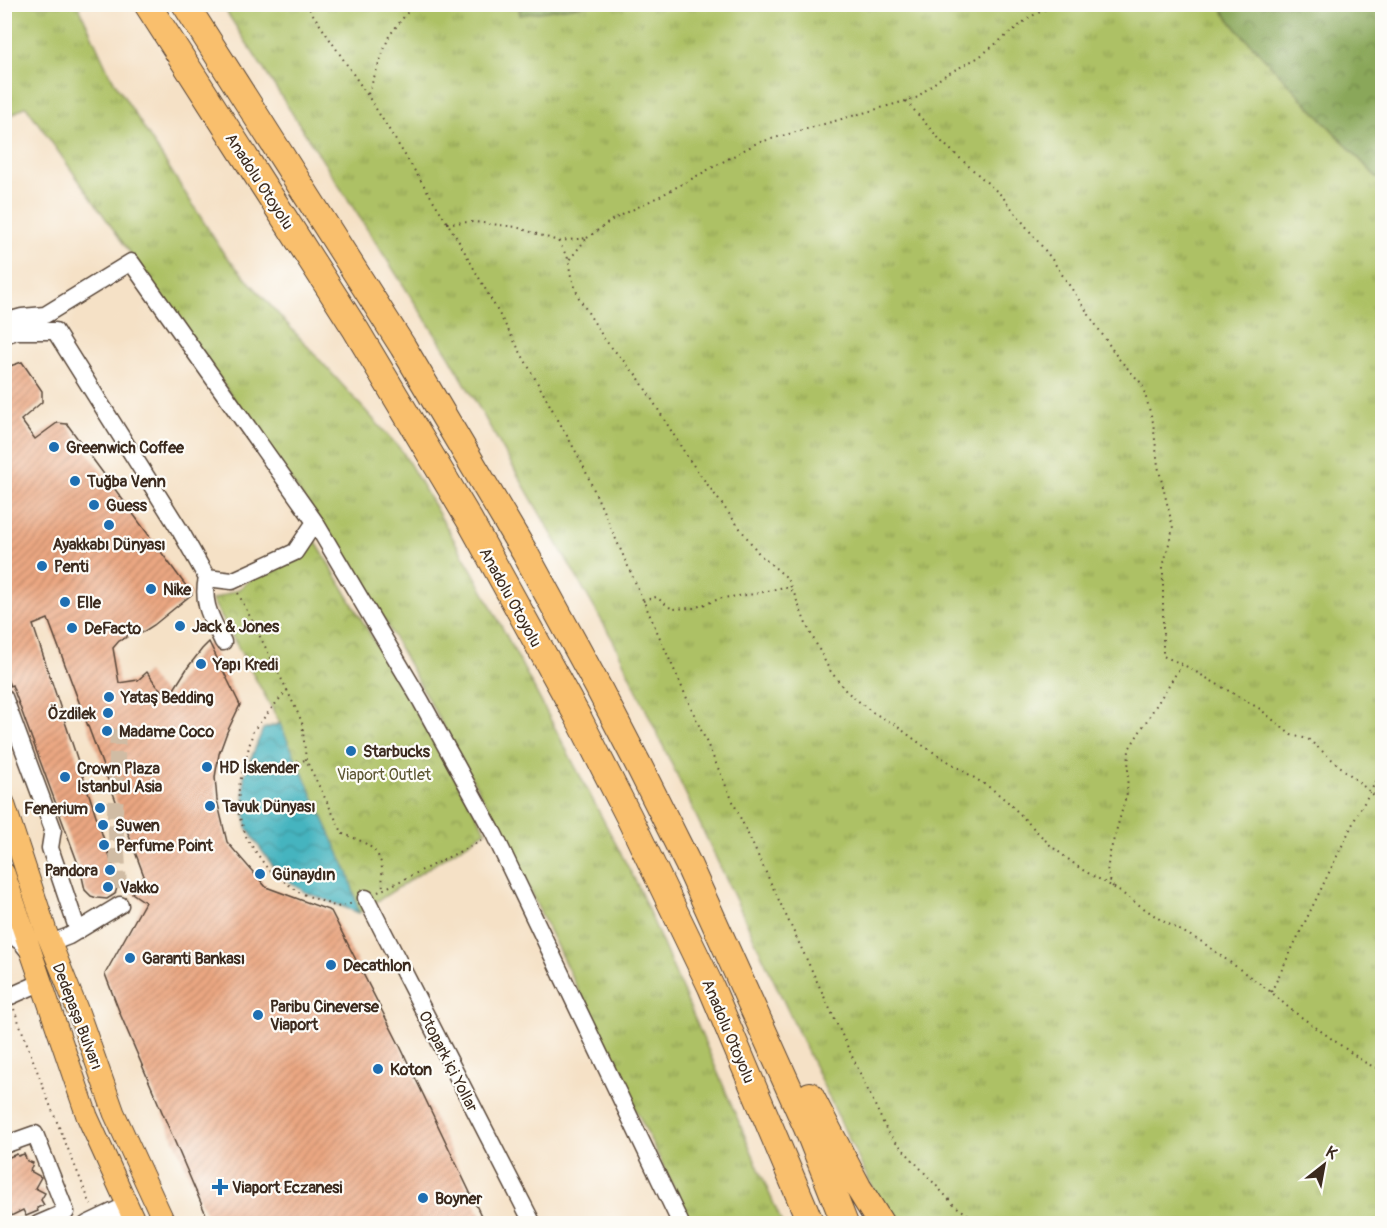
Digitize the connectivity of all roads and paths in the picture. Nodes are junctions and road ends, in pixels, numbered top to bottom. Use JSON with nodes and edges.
{"nodes":[{"id":1,"x":147,"y":4,"type":"edge"},
{"id":2,"x":185,"y":4,"type":"edge"},
{"id":3,"x":306,"y":4,"type":"edge"},
{"id":4,"x":414,"y":4,"type":"edge"},
{"id":5,"x":1056,"y":4,"type":"edge"},
{"id":6,"x":368,"y":96,"type":"junction"},
{"id":7,"x":906,"y":101,"type":"junction"},
{"id":8,"x":447,"y":223,"type":"junction"},
{"id":9,"x":587,"y":238,"type":"junction"},
{"id":10,"x":558,"y":241,"type":"junction"},
{"id":11,"x":569,"y":260,"type":"junction"},
{"id":12,"x":4,"y":322,"type":"edge"},
{"id":13,"x":4,"y":335,"type":"edge"},
{"id":14,"x":315,"y":522,"type":"junction"},
{"id":15,"x":207,"y":578,"type":"junction"},
{"id":16,"x":232,"y":581,"type":"junction"},
{"id":17,"x":793,"y":591,"type":"junction"},
{"id":18,"x":643,"y":601,"type":"junction"},
{"id":19,"x":223,"y":642,"type":"dead end"},
{"id":20,"x":1182,"y":664,"type":"junction"},
{"id":21,"x":287,"y":690,"type":"junction"},
{"id":22,"x":5,"y":696,"type":"edge"},
{"id":23,"x":244,"y":760,"type":"junction"},
{"id":24,"x":306,"y":760,"type":"junction"},
{"id":25,"x":1383,"y":771,"type":"edge"},
{"id":26,"x":1370,"y":793,"type":"junction"},
{"id":27,"x":1383,"y":802,"type":"edge"},
{"id":28,"x":4,"y":803,"type":"edge"},
{"id":29,"x":494,"y":834,"type":"junction"},
{"id":30,"x":688,"y":864,"type":"junction"},
{"id":31,"x":4,"y":873,"type":"edge"},
{"id":32,"x":1113,"y":887,"type":"junction"},
{"id":33,"x":383,"y":890,"type":"junction"},
{"id":34,"x":366,"y":898,"type":"junction"},
{"id":35,"x":120,"y":905,"type":"dead end"},
{"id":36,"x":4,"y":929,"type":"edge"},
{"id":37,"x":78,"y":931,"type":"junction"},
{"id":38,"x":51,"y":944,"type":"junction"},
{"id":39,"x":34,"y":957,"type":"junction"},
{"id":40,"x":42,"y":982,"type":"junction"},
{"id":41,"x":1271,"y":992,"type":"junction"},
{"id":42,"x":7,"y":998,"type":"edge"},
{"id":43,"x":1383,"y":1071,"type":"edge"},
{"id":44,"x":4,"y":1145,"type":"edge"},
{"id":45,"x":131,"y":1214,"type":"edge"},
{"id":46,"x":92,"y":1221,"type":"edge"},
{"id":47,"x":38,"y":1224,"type":"edge"},
{"id":48,"x":165,"y":1224,"type":"edge"},
{"id":49,"x":532,"y":1224,"type":"edge"},
{"id":50,"x":681,"y":1224,"type":"edge"},
{"id":51,"x":811,"y":1224,"type":"edge"},
{"id":52,"x":845,"y":1224,"type":"edge"},
{"id":53,"x":881,"y":1224,"type":"edge"},
{"id":54,"x":982,"y":1224,"type":"edge"}],
"edges":[{"from":1,"to":51,"type":"highway","name":"Anadolu Otoyolu"},
{"from":2,"to":30,"type":"highway","name":"Anadolu Otoyolu"},
{"from":3,"to":6,"type":"path"},
{"from":4,"to":6,"type":"path"},
{"from":5,"to":7,"type":"path"},
{"from":6,"to":8,"type":"path"},
{"from":7,"to":9,"type":"path"},
{"from":7,"to":20,"type":"path"},
{"from":8,"to":10,"type":"path"},
{"from":8,"to":18,"type":"path"},
{"from":9,"to":10,"type":"path"},
{"from":9,"to":11,"type":"path"},
{"from":10,"to":11,"type":"path"},
{"from":11,"to":17,"type":"path"},
{"from":12,"to":14,"type":"street"},
{"from":13,"to":15,"type":"street"},
{"from":14,"to":16,"type":"street"},
{"from":14,"to":29,"type":"street"},
{"from":15,"to":16,"type":"street"},
{"from":15,"to":19,"type":"street"},
{"from":16,"to":21,"type":"path"},
{"from":17,"to":18,"type":"path"},
{"from":17,"to":32,"type":"path"},
{"from":18,"to":54,"type":"path"},
{"from":20,"to":26,"type":"path"},
{"from":20,"to":32,"type":"path"},
{"from":21,"to":23,"type":"path"},
{"from":21,"to":24,"type":"path"},
{"from":22,"to":37,"type":"street"},
{"from":23,"to":24,"type":"path"},
{"from":23,"to":34,"type":"path"},
{"from":24,"to":33,"type":"path"},
{"from":25,"to":26,"type":"path"},
{"from":26,"to":27,"type":"path"},
{"from":26,"to":41,"type":"path"},
{"from":28,"to":38,"type":"main road","name":"Dedepaşa Bulvarı"},
{"from":29,"to":33,"type":"path"},
{"from":29,"to":50,"type":"street"},
{"from":30,"to":52,"type":"highway","name":"Anadolu Otoyolu"},
{"from":30,"to":53,"type":"highway"},
{"from":31,"to":39,"type":"main road","name":"Dedepaşa Bulvarı"},
{"from":32,"to":41,"type":"path"},
{"from":33,"to":34,"type":"path"},
{"from":34,"to":49,"type":"street","name":"Otopark içi Yollar"},
{"from":35,"to":37,"type":"street"},
{"from":36,"to":39,"type":"street"},
{"from":37,"to":38,"type":"street"},
{"from":38,"to":48,"type":"main road","name":"Dedepaşa Bulvarı"},
{"from":39,"to":40,"type":"main road","name":"Dedepaşa Bulvarı"},
{"from":40,"to":42,"type":"street"},
{"from":40,"to":45,"type":"main road","name":"Dedepaşa Bulvarı"},
{"from":41,"to":43,"type":"path"},
{"from":42,"to":46,"type":"path"},
{"from":44,"to":47,"type":"street"},
{"from":45,"to":46,"type":"street"}]}
